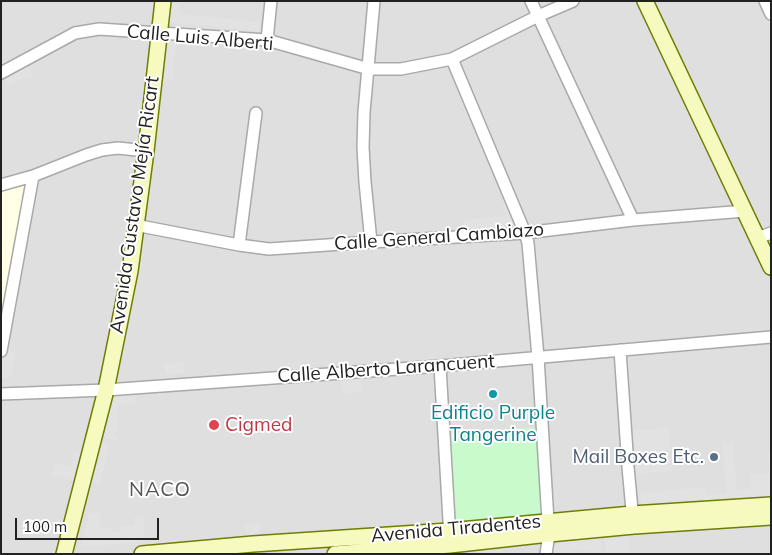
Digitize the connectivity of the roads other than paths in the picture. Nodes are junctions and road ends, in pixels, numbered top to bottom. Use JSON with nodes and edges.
{"nodes":[{"id":1,"x":163,"y":1,"type":"edge"},
{"id":2,"x":271,"y":1,"type":"edge"},
{"id":3,"x":374,"y":1,"type":"edge"},
{"id":4,"x":531,"y":1,"type":"edge"},
{"id":5,"x":573,"y":1,"type":"edge"},
{"id":6,"x":645,"y":1,"type":"edge"},
{"id":7,"x":765,"y":1,"type":"edge"},
{"id":8,"x":771,"y":14,"type":"edge"},
{"id":9,"x":538,"y":16,"type":"junction"},
{"id":10,"x":159,"y":33,"type":"junction"},
{"id":11,"x":268,"y":40,"type":"junction"},
{"id":12,"x":452,"y":59,"type":"junction"},
{"id":13,"x":369,"y":69,"type":"junction"},
{"id":14,"x":1,"y":74,"type":"edge"},
{"id":15,"x":256,"y":113,"type":"dead end"},
{"id":16,"x":146,"y":151,"type":"junction"},
{"id":17,"x":33,"y":176,"type":"junction"},
{"id":18,"x":1,"y":185,"type":"edge"},
{"id":19,"x":745,"y":210,"type":"junction"},
{"id":20,"x":633,"y":220,"type":"junction"},
{"id":21,"x":135,"y":225,"type":"junction"},
{"id":22,"x":525,"y":234,"type":"junction"},
{"id":23,"x":764,"y":236,"type":"edge"},
{"id":24,"x":371,"y":242,"type":"junction"},
{"id":25,"x":239,"y":245,"type":"junction"},
{"id":26,"x":771,"y":267,"type":"edge"},
{"id":27,"x":771,"y":337,"type":"edge"},
{"id":28,"x":620,"y":350,"type":"junction"},
{"id":29,"x":1,"y":351,"type":"edge"},
{"id":30,"x":538,"y":357,"type":"junction"},
{"id":31,"x":440,"y":366,"type":"junction"},
{"id":32,"x":106,"y":390,"type":"junction"},
{"id":33,"x":1,"y":394,"type":"edge"},
{"id":34,"x":771,"y":505,"type":"edge"},
{"id":35,"x":771,"y":517,"type":"edge"},
{"id":36,"x":633,"y":520,"type":"junction"},
{"id":37,"x":549,"y":528,"type":"junction"},
{"id":38,"x":450,"y":538,"type":"junction"},
{"id":39,"x":252,"y":549,"type":"edge"},
{"id":40,"x":64,"y":554,"type":"edge"},
{"id":41,"x":142,"y":554,"type":"edge"},
{"id":42,"x":335,"y":554,"type":"edge"},
{"id":43,"x":546,"y":554,"type":"edge"}],
"edges":[{"from":1,"to":10,"type":"main road","name":"Avenida Gustavo Mejía Ricart"},
{"from":2,"to":11,"type":"street"},
{"from":3,"to":13,"type":"street"},
{"from":4,"to":9,"type":"street"},
{"from":5,"to":9,"type":"street","name":"Calle Luis Alberti"},
{"from":6,"to":19,"type":"main road"},
{"from":7,"to":8,"type":"street"},
{"from":9,"to":12,"type":"street","name":"Calle Luis Alberti"},
{"from":9,"to":20,"type":"street"},
{"from":10,"to":11,"type":"street","name":"Calle Luis Alberti"},
{"from":10,"to":14,"type":"street","name":"Calle Luis Alberti"},
{"from":10,"to":16,"type":"main road","name":"Avenida Gustavo Mejía Ricart"},
{"from":11,"to":13,"type":"street","name":"Calle Luis Alberti"},
{"from":12,"to":13,"type":"street","name":"Calle Luis Alberti"},
{"from":12,"to":22,"type":"street"},
{"from":13,"to":24,"type":"street"},
{"from":15,"to":25,"type":"street"},
{"from":16,"to":17,"type":"street"},
{"from":16,"to":21,"type":"main road","name":"Avenida Gustavo Mejía Ricart"},
{"from":17,"to":18,"type":"street"},
{"from":17,"to":29,"type":"street"},
{"from":19,"to":20,"type":"street","name":"Calle General Cambiazo"},
{"from":19,"to":23,"type":"main road"},
{"from":20,"to":22,"type":"street","name":"Calle General Cambiazo"},
{"from":21,"to":25,"type":"street","name":"Calle General Cambiazo"},
{"from":21,"to":32,"type":"main road","name":"Avenida Gustavo Mejía Ricart"},
{"from":22,"to":24,"type":"street","name":"Calle General Cambiazo"},
{"from":22,"to":30,"type":"street"},
{"from":23,"to":26,"type":"main road"},
{"from":24,"to":25,"type":"street","name":"Calle General Cambiazo"},
{"from":27,"to":28,"type":"street","name":"Calle Alberto Larancuent"},
{"from":28,"to":30,"type":"street","name":"Calle Alberto Larancuent"},
{"from":28,"to":36,"type":"street"},
{"from":30,"to":31,"type":"street","name":"Calle Alberto Larancuent"},
{"from":30,"to":37,"type":"street"},
{"from":31,"to":32,"type":"street","name":"Calle Alberto Larancuent"},
{"from":31,"to":38,"type":"street"},
{"from":32,"to":33,"type":"street","name":"Calle Alberto Larancuent"},
{"from":32,"to":40,"type":"main road","name":"Avenida Gustavo Mejía Ricart"},
{"from":34,"to":36,"type":"main road","name":"Avenida Tiradentes"},
{"from":35,"to":36,"type":"main road","name":"Avenida Tiradentes"},
{"from":36,"to":37,"type":"main road","name":"Avenida Tiradentes"},
{"from":37,"to":38,"type":"main road","name":"Avenida Tiradentes"},
{"from":37,"to":43,"type":"street"},
{"from":38,"to":39,"type":"main road","name":"Avenida Tiradentes"},
{"from":38,"to":42,"type":"main road","name":"Avenida Tiradentes"},
{"from":39,"to":41,"type":"main road","name":"Avenida Tiradentes"}]}
